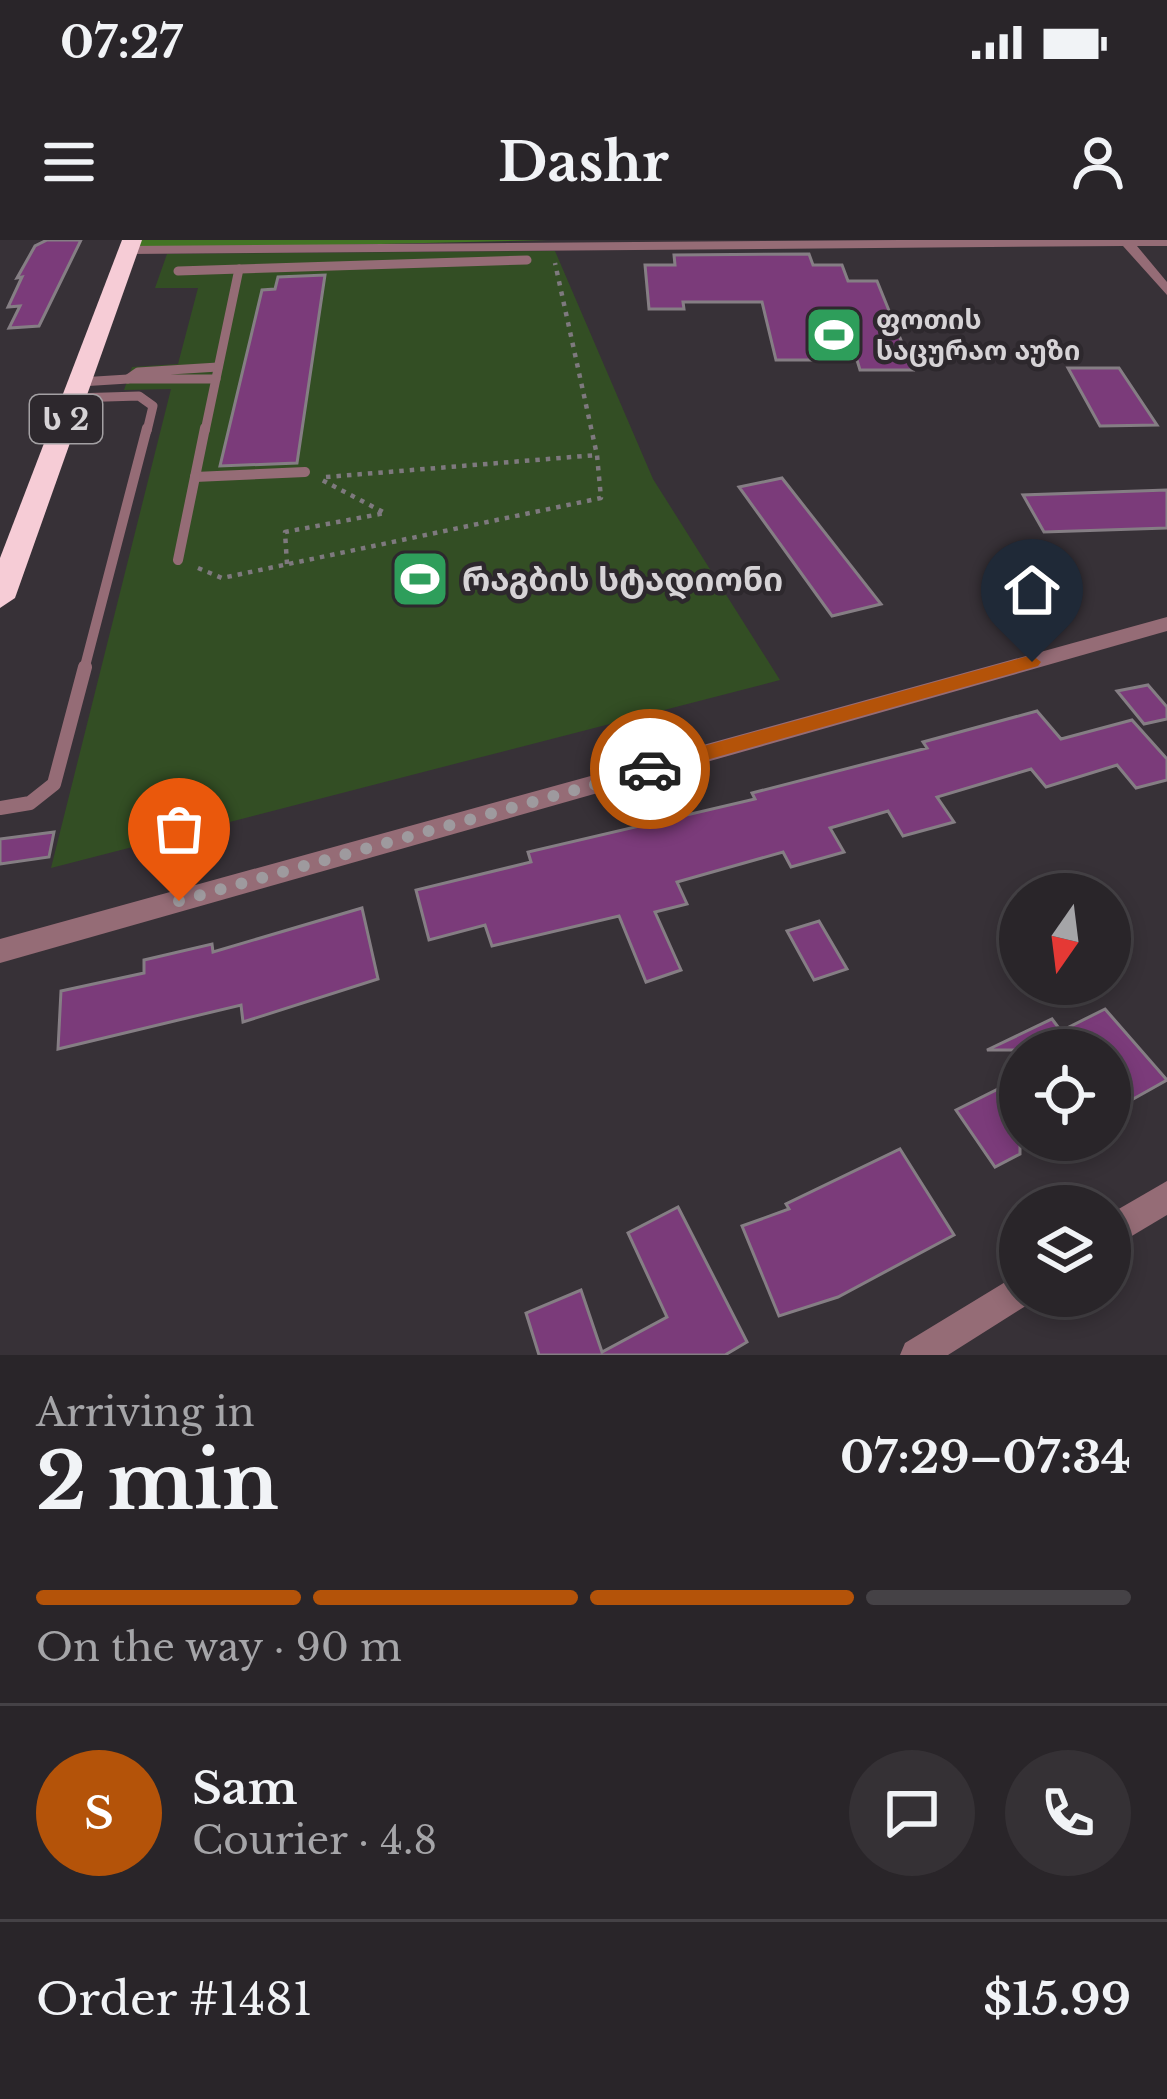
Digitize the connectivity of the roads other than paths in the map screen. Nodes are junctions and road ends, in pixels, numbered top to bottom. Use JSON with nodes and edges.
{"nodes":[{"id":1,"x":1126,"y":241,"type":"edge"},
{"id":2,"x":1167,"y":242,"type":"edge"},
{"id":3,"x":130,"y":245,"type":"edge"},
{"id":4,"x":526,"y":260,"type":"road end"},
{"id":5,"x":239,"y":269,"type":"junction"},
{"id":6,"x":178,"y":271,"type":"dead end"},
{"id":7,"x":1167,"y":291,"type":"edge"},
{"id":8,"x":217,"y":373,"type":"junction"},
{"id":9,"x":77,"y":390,"type":"junction"},
{"id":10,"x":305,"y":472,"type":"road end"},
{"id":11,"x":195,"y":477,"type":"junction"},
{"id":12,"x":178,"y":560,"type":"road end"},
{"id":13,"x":0,"y":598,"type":"edge"},
{"id":14,"x":1167,"y":624,"type":"edge"},
{"id":15,"x":0,"y":808,"type":"edge"},
{"id":16,"x":0,"y":951,"type":"edge"},
{"id":17,"x":1167,"y":1197,"type":"edge"},
{"id":18,"x":1131,"y":1220,"type":"edge"},
{"id":19,"x":999,"y":1303,"type":"edge"},
{"id":20,"x":916,"y":1355,"type":"edge"}],
"edges":[{"from":1,"to":2,"type":"street"},
{"from":1,"to":3,"type":"street"},
{"from":1,"to":7,"type":"street"},
{"from":3,"to":9,"type":"highway","number":"ს 2"},
{"from":4,"to":5,"type":"lane"},
{"from":5,"to":6,"type":"lane"},
{"from":5,"to":8,"type":"lane"},
{"from":8,"to":9,"type":"lane"},
{"from":8,"to":11,"type":"lane"},
{"from":9,"to":13,"type":"highway","number":"ს 2"},
{"from":9,"to":15,"type":"lane"},
{"from":10,"to":11,"type":"lane"},
{"from":11,"to":12,"type":"lane"},
{"from":14,"to":16,"type":"street"},
{"from":17,"to":18,"type":"street"},
{"from":19,"to":20,"type":"street"}]}
